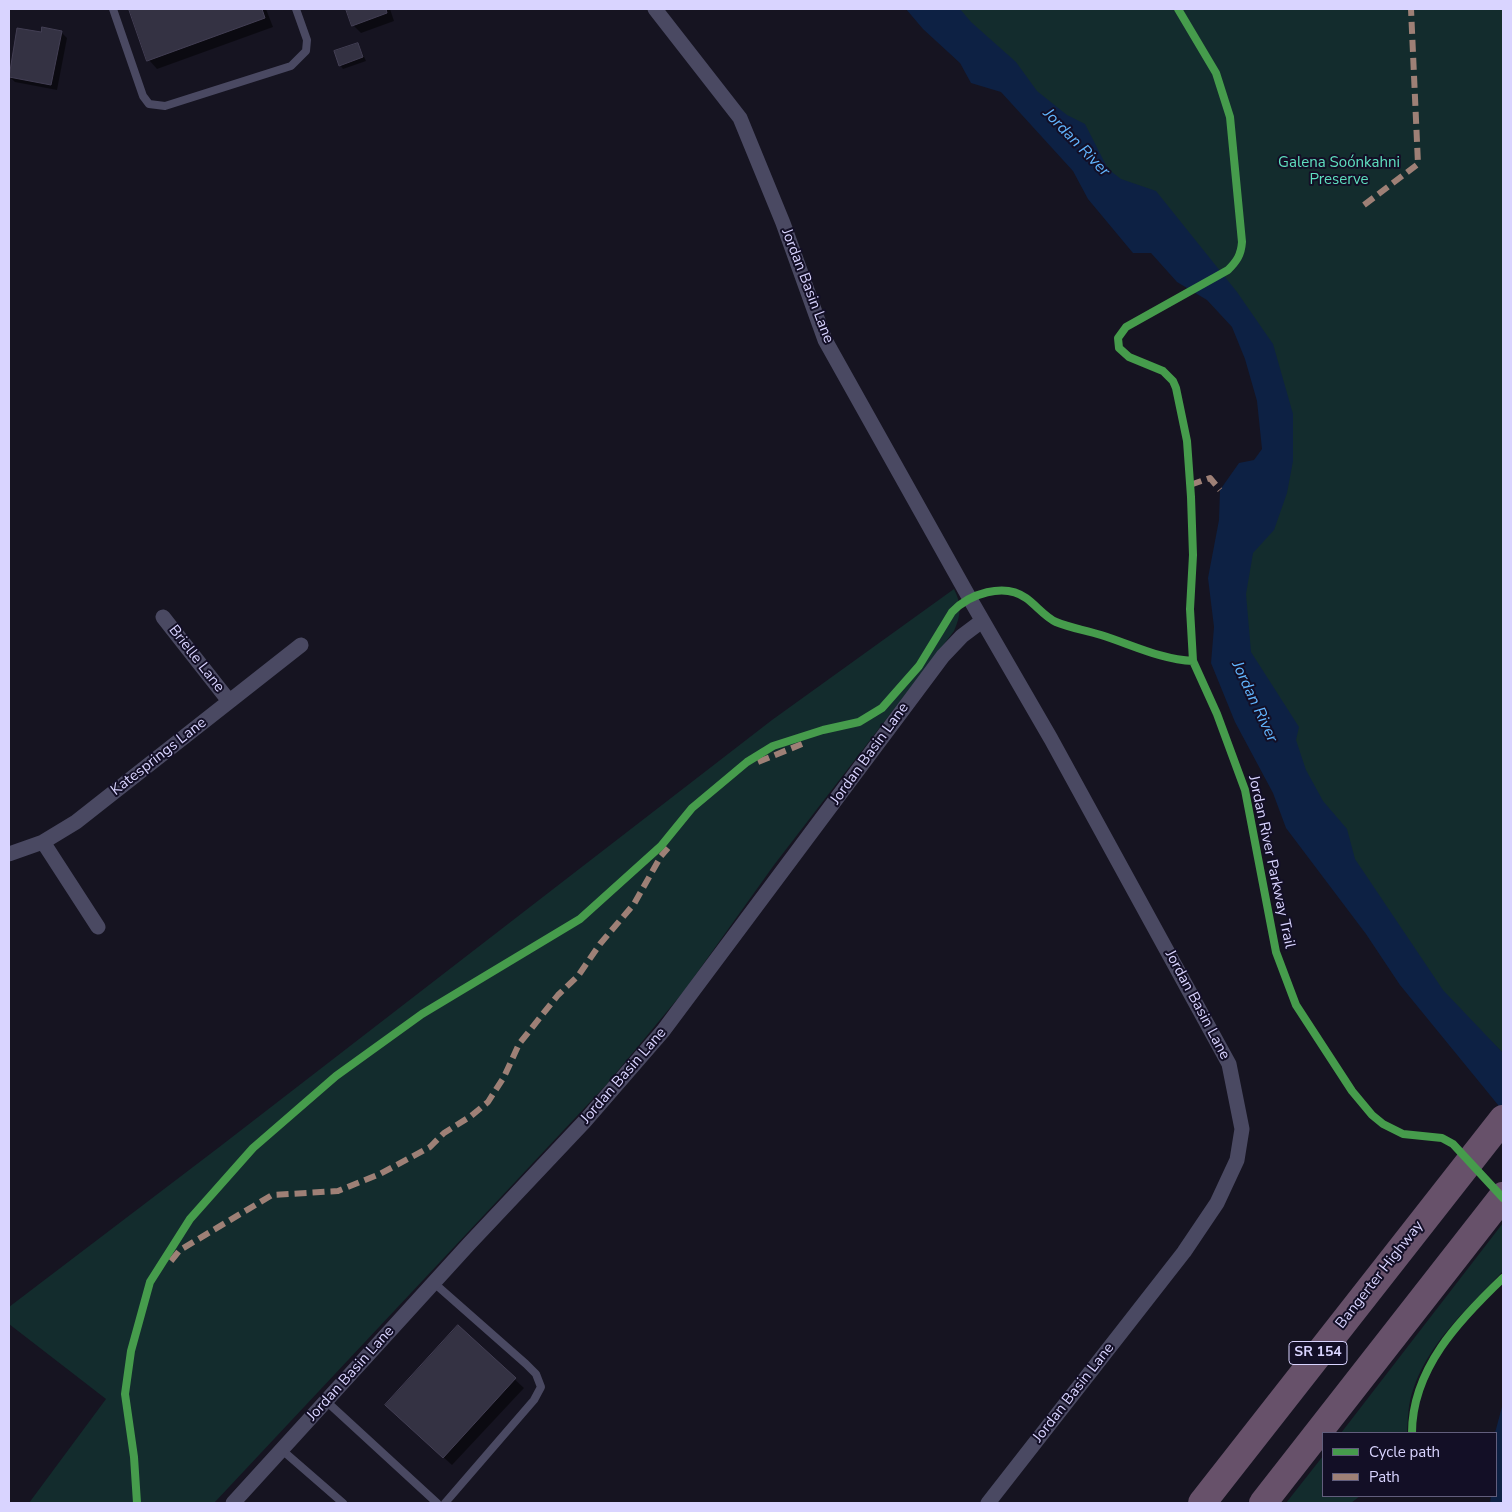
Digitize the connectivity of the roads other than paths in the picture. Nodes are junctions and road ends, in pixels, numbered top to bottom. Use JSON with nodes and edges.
{"nodes":[{"id":1,"x":113,"y":9,"type":"edge"},
{"id":2,"x":296,"y":9,"type":"edge"},
{"id":3,"x":655,"y":9,"type":"edge"},
{"id":4,"x":163,"y":616,"type":"dead end"},
{"id":5,"x":982,"y":621,"type":"junction"},
{"id":6,"x":301,"y":645,"type":"dead end"},
{"id":7,"x":229,"y":701,"type":"junction"},
{"id":8,"x":43,"y":842,"type":"junction"},
{"id":9,"x":9,"y":854,"type":"edge"},
{"id":10,"x":98,"y":927,"type":"dead end"},
{"id":11,"x":1503,"y":1119,"type":"edge"},
{"id":12,"x":1503,"y":1196,"type":"edge"},
{"id":13,"x":434,"y":1282,"type":"junction"},
{"id":14,"x":326,"y":1401,"type":"junction"},
{"id":15,"x":282,"y":1450,"type":"junction"},
{"id":16,"x":233,"y":1503,"type":"edge"},
{"id":17,"x":343,"y":1503,"type":"edge"},
{"id":18,"x":437,"y":1503,"type":"edge"},
{"id":19,"x":445,"y":1503,"type":"edge"},
{"id":20,"x":988,"y":1503,"type":"edge"},
{"id":21,"x":1202,"y":1503,"type":"edge"},
{"id":22,"x":1263,"y":1503,"type":"edge"}],
"edges":[{"from":1,"to":2,"type":"lane"},
{"from":3,"to":5,"type":"street","name":"Jordan Basin Lane"},
{"from":4,"to":7,"type":"street","name":"Brielle Lane"},
{"from":5,"to":13,"type":"street","name":"Jordan Basin Lane"},
{"from":5,"to":20,"type":"street","name":"Jordan Basin Lane"},
{"from":6,"to":7,"type":"street","name":"Katesprings Lane"},
{"from":7,"to":8,"type":"street","name":"Katesprings Lane"},
{"from":8,"to":9,"type":"street","name":"Katesprings Lane"},
{"from":8,"to":10,"type":"street"},
{"from":11,"to":21,"type":"highway","name":"Bangerter Highway","number":"SR 154"},
{"from":12,"to":22,"type":"highway","number":"SR 154"},
{"from":13,"to":14,"type":"street","name":"Jordan Basin Lane"},
{"from":13,"to":19,"type":"lane"},
{"from":14,"to":15,"type":"street","name":"Jordan Basin Lane"},
{"from":14,"to":18,"type":"lane"},
{"from":15,"to":16,"type":"street","name":"Jordan Basin Lane"},
{"from":15,"to":17,"type":"lane"}]}
